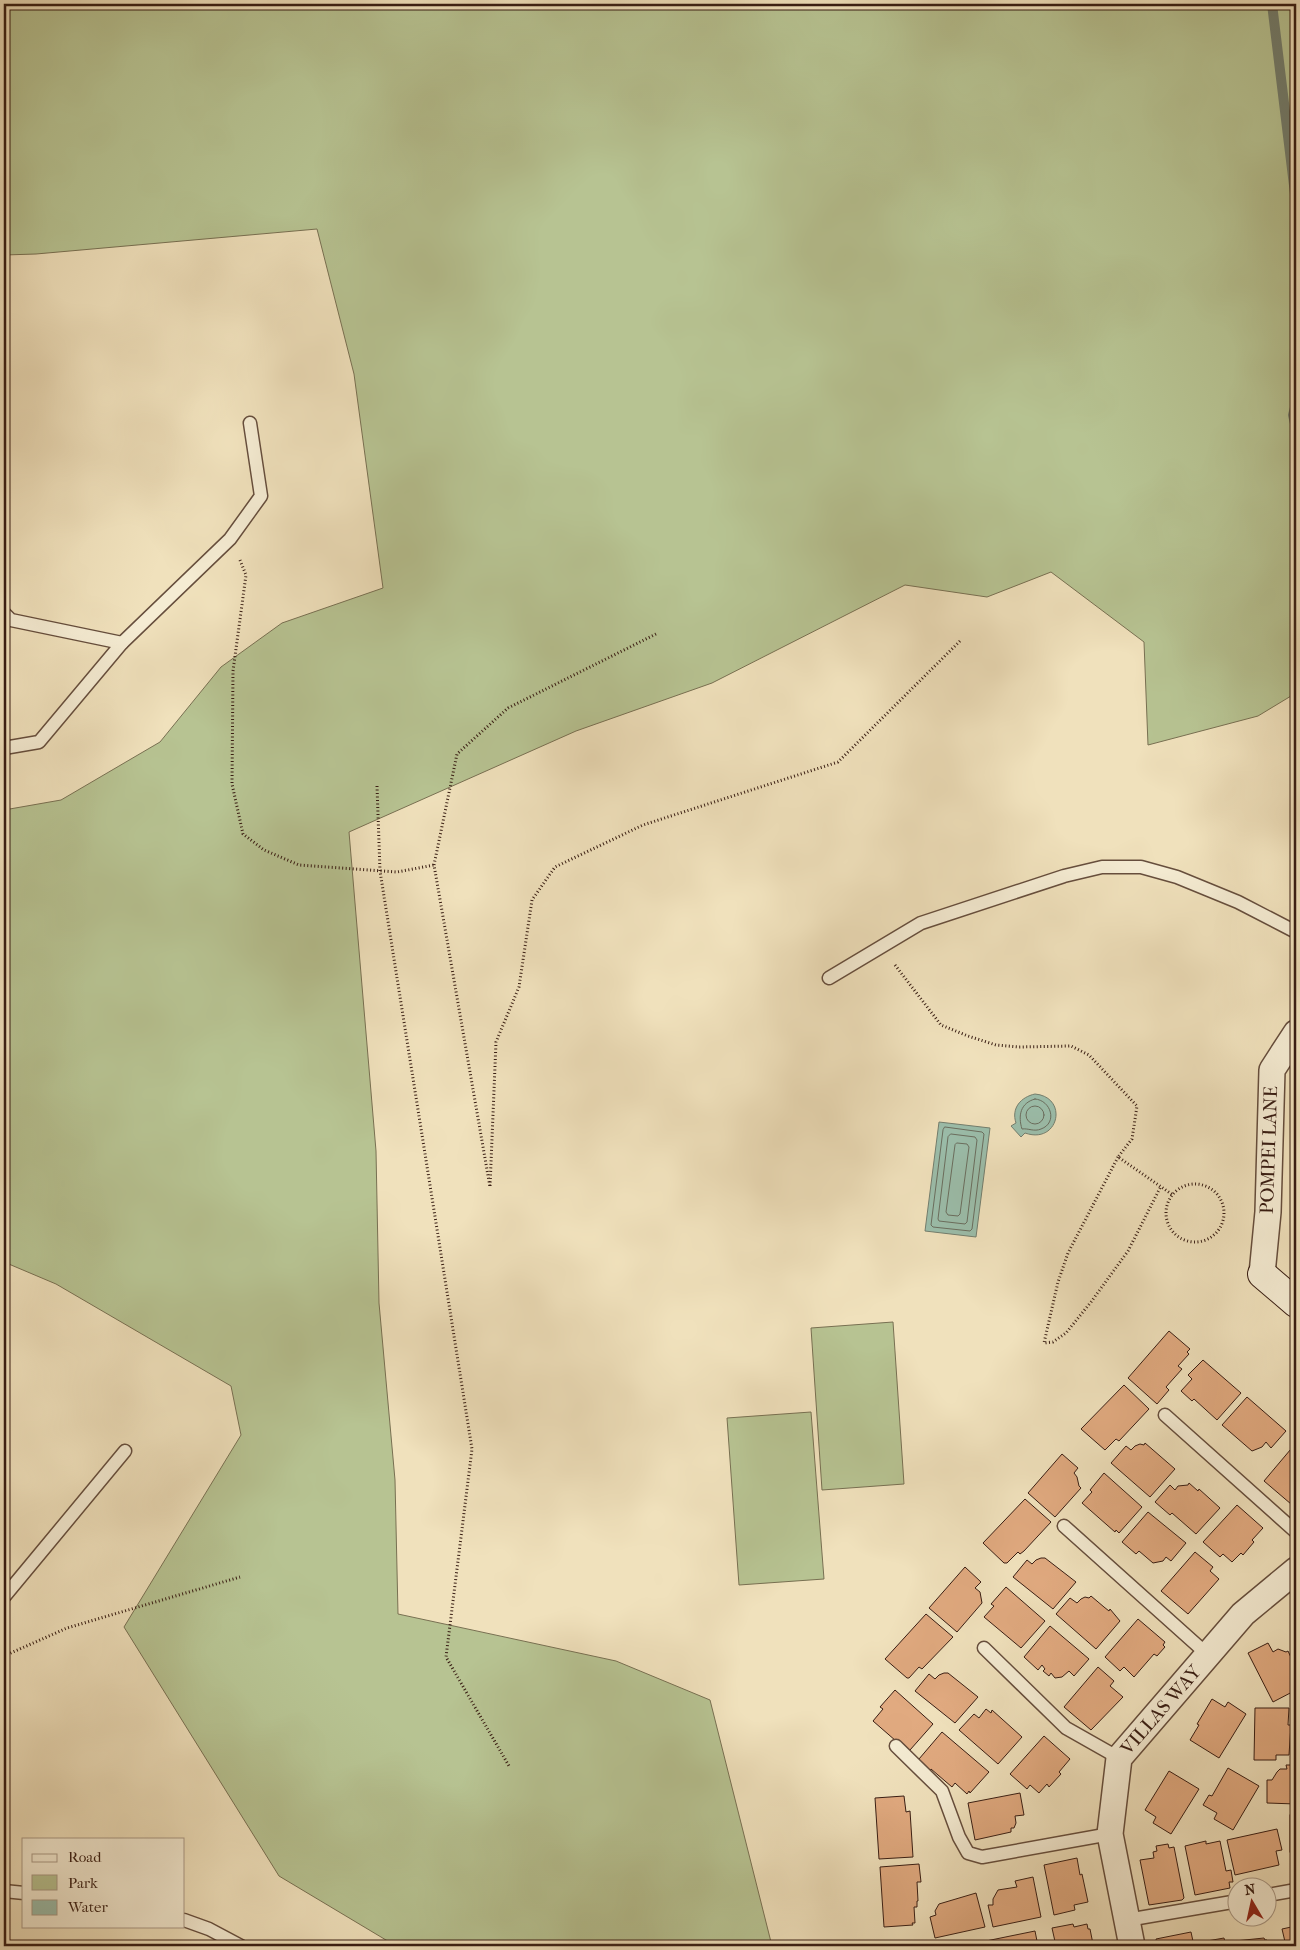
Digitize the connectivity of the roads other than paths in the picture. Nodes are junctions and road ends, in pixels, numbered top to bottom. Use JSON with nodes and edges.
{"nodes":[{"id":1,"x":250,"y":423,"type":"dead end"},
{"id":2,"x":4,"y":613,"type":"edge"},
{"id":3,"x":122,"y":643,"type":"junction"},
{"id":4,"x":4,"y":748,"type":"edge"},
{"id":5,"x":1296,"y":932,"type":"edge"},
{"id":6,"x":829,"y":978,"type":"dead end"},
{"id":7,"x":1296,"y":1033,"type":"edge"},
{"id":8,"x":1262,"y":1274,"type":"joint"},
{"id":9,"x":1296,"y":1303,"type":"edge"},
{"id":10,"x":1165,"y":1416,"type":"dead end"},
{"id":11,"x":125,"y":1451,"type":"dead end"},
{"id":12,"x":1064,"y":1526,"type":"dead end"},
{"id":13,"x":1296,"y":1532,"type":"edge"},
{"id":14,"x":1296,"y":1570,"type":"edge"},
{"id":15,"x":4,"y":1597,"type":"edge"},
{"id":16,"x":984,"y":1648,"type":"dead end"},
{"id":17,"x":1208,"y":1655,"type":"junction"},
{"id":18,"x":896,"y":1746,"type":"dead end"},
{"id":19,"x":1119,"y":1758,"type":"junction"},
{"id":20,"x":1110,"y":1834,"type":"junction"},
{"id":21,"x":1296,"y":1890,"type":"edge"},
{"id":22,"x":4,"y":1891,"type":"edge"},
{"id":23,"x":22,"y":1893,"type":"edge"},
{"id":24,"x":1278,"y":1893,"type":"edge"},
{"id":25,"x":1228,"y":1903,"type":"edge"},
{"id":26,"x":185,"y":1920,"type":"edge"},
{"id":27,"x":1127,"y":1920,"type":"junction"},
{"id":28,"x":241,"y":1946,"type":"edge"},
{"id":29,"x":1132,"y":1946,"type":"edge"}],
"edges":[{"from":1,"to":3,"type":"lane"},
{"from":2,"to":3,"type":"lane"},
{"from":3,"to":4,"type":"lane"},
{"from":5,"to":6,"type":"lane"},
{"from":7,"to":8,"type":"street","name":"POMPEI LANE"},
{"from":8,"to":9,"type":"street"},
{"from":10,"to":13,"type":"lane"},
{"from":11,"to":15,"type":"lane"},
{"from":12,"to":17,"type":"lane"},
{"from":14,"to":17,"type":"street","name":"VILLAS WAY"},
{"from":16,"to":19,"type":"lane"},
{"from":17,"to":19,"type":"street","name":"VILLAS WAY"},
{"from":18,"to":20,"type":"lane"},
{"from":19,"to":20,"type":"street","name":"VILLAS WAY"},
{"from":20,"to":27,"type":"street","name":"VILLAS WAY"},
{"from":21,"to":24,"type":"lane"},
{"from":22,"to":23,"type":"lane"},
{"from":25,"to":27,"type":"lane"},
{"from":26,"to":28,"type":"lane"},
{"from":27,"to":29,"type":"street","name":"VILLAS WAY"}]}
